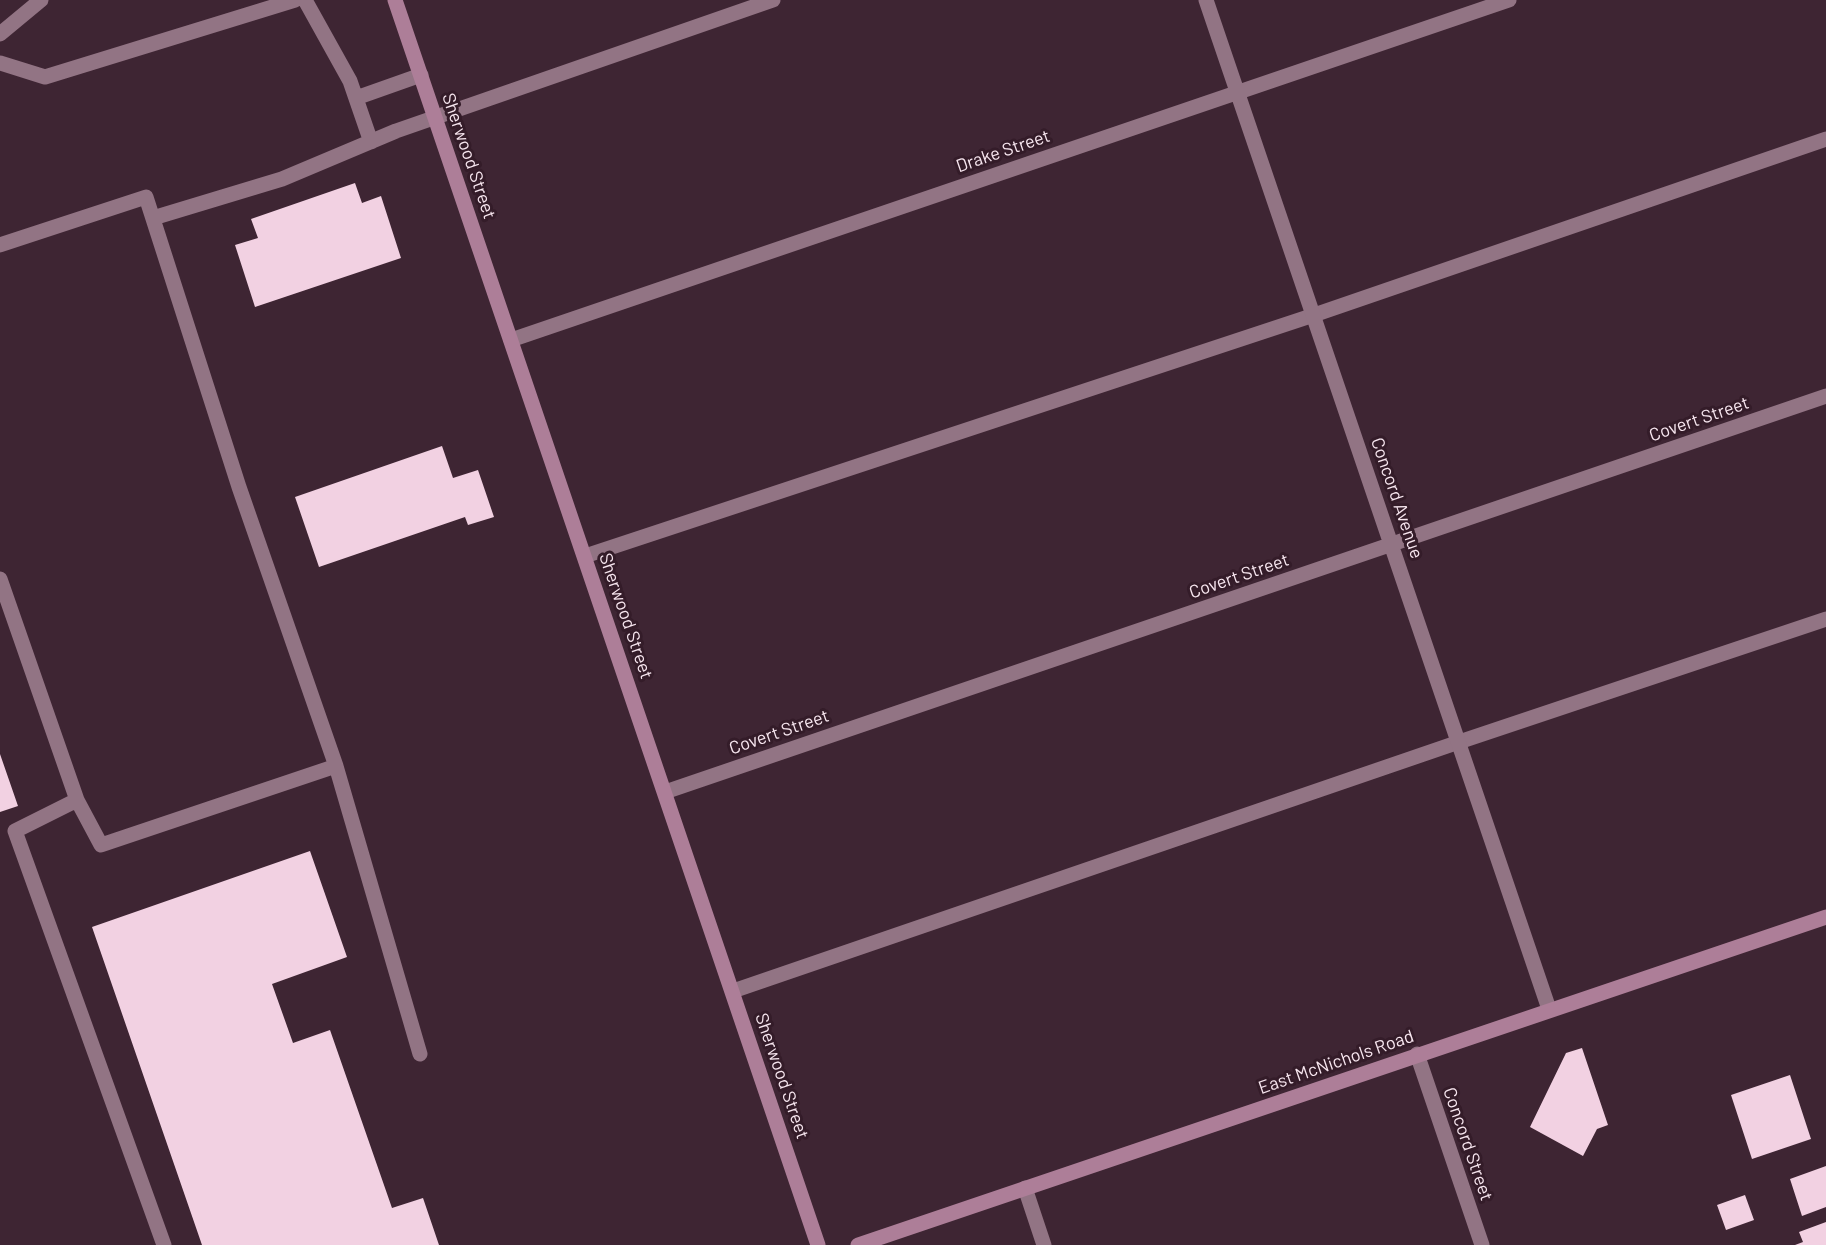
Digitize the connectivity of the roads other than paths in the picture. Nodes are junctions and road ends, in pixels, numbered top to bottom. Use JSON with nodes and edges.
{"nodes":[{"id":1,"x":41,"y":0,"type":"edge"},
{"id":2,"x":295,"y":0,"type":"edge"},
{"id":3,"x":305,"y":0,"type":"edge"},
{"id":4,"x":395,"y":0,"type":"edge"},
{"id":5,"x":773,"y":0,"type":"edge"},
{"id":6,"x":1206,"y":0,"type":"edge"},
{"id":7,"x":1509,"y":0,"type":"edge"},
{"id":8,"x":0,"y":34,"type":"edge"},
{"id":9,"x":0,"y":63,"type":"edge"},
{"id":10,"x":421,"y":75,"type":"junction"},
{"id":11,"x":1238,"y":92,"type":"junction"},
{"id":12,"x":356,"y":98,"type":"junction"},
{"id":13,"x":436,"y":117,"type":"junction"},
{"id":14,"x":1826,"y":139,"type":"edge"},
{"id":15,"x":371,"y":142,"type":"junction"},
{"id":16,"x":153,"y":218,"type":"junction"},
{"id":17,"x":0,"y":245,"type":"edge"},
{"id":18,"x":1314,"y":315,"type":"junction"},
{"id":19,"x":511,"y":340,"type":"junction"},
{"id":20,"x":1826,"y":396,"type":"edge"},
{"id":21,"x":1392,"y":544,"type":"junction"},
{"id":22,"x":585,"y":556,"type":"junction"},
{"id":23,"x":0,"y":579,"type":"edge"},
{"id":24,"x":1826,"y":618,"type":"edge"},
{"id":25,"x":1459,"y":742,"type":"junction"},
{"id":26,"x":336,"y":766,"type":"junction"},
{"id":27,"x":665,"y":792,"type":"junction"},
{"id":28,"x":77,"y":800,"type":"junction"},
{"id":29,"x":1825,"y":919,"type":"edge"},
{"id":30,"x":732,"y":992,"type":"junction"},
{"id":31,"x":1549,"y":1009,"type":"junction"},
{"id":32,"x":420,"y":1054,"type":"dead end"},
{"id":33,"x":1417,"y":1054,"type":"junction"},
{"id":34,"x":1025,"y":1188,"type":"junction"},
{"id":35,"x":164,"y":1245,"type":"edge"},
{"id":36,"x":819,"y":1245,"type":"edge"},
{"id":37,"x":858,"y":1245,"type":"edge"},
{"id":38,"x":1044,"y":1245,"type":"edge"},
{"id":39,"x":1482,"y":1245,"type":"edge"}],
"edges":[{"from":1,"to":8,"type":"street"},
{"from":2,"to":9,"type":"street"},
{"from":3,"to":12,"type":"street"},
{"from":4,"to":10,"type":"street","name":"Sherwood Street"},
{"from":5,"to":13,"type":"street"},
{"from":6,"to":11,"type":"street","name":"Concord Avenue"},
{"from":7,"to":11,"type":"street","name":"Drake Street"},
{"from":10,"to":12,"type":"street"},
{"from":10,"to":13,"type":"street","name":"Sherwood Street"},
{"from":11,"to":18,"type":"street","name":"Concord Avenue"},
{"from":11,"to":19,"type":"street","name":"Drake Street"},
{"from":12,"to":15,"type":"street"},
{"from":13,"to":15,"type":"street"},
{"from":13,"to":19,"type":"street","name":"Sherwood Street"},
{"from":14,"to":18,"type":"street"},
{"from":15,"to":16,"type":"street"},
{"from":16,"to":17,"type":"street"},
{"from":16,"to":26,"type":"street"},
{"from":18,"to":21,"type":"street","name":"Concord Avenue"},
{"from":18,"to":22,"type":"street"},
{"from":19,"to":22,"type":"street","name":"Sherwood Street"},
{"from":20,"to":21,"type":"street","name":"Covert Street"},
{"from":21,"to":25,"type":"street","name":"Concord Avenue"},
{"from":21,"to":27,"type":"street","name":"Covert Street"},
{"from":22,"to":27,"type":"street","name":"Sherwood Street"},
{"from":23,"to":28,"type":"street"},
{"from":24,"to":25,"type":"street"},
{"from":25,"to":30,"type":"street"},
{"from":25,"to":31,"type":"street","name":"Concord Avenue"},
{"from":26,"to":28,"type":"street"},
{"from":26,"to":32,"type":"street"},
{"from":27,"to":30,"type":"street","name":"Sherwood Street"},
{"from":28,"to":35,"type":"street"},
{"from":29,"to":31,"type":"street","name":"East McNichols Road"},
{"from":30,"to":36,"type":"street","name":"Sherwood Street"},
{"from":31,"to":33,"type":"street","name":"East McNichols Road"},
{"from":33,"to":34,"type":"street","name":"East McNichols Road"},
{"from":33,"to":39,"type":"street","name":"Concord Street"},
{"from":34,"to":37,"type":"street","name":"East McNichols Road"},
{"from":34,"to":38,"type":"street"}]}
